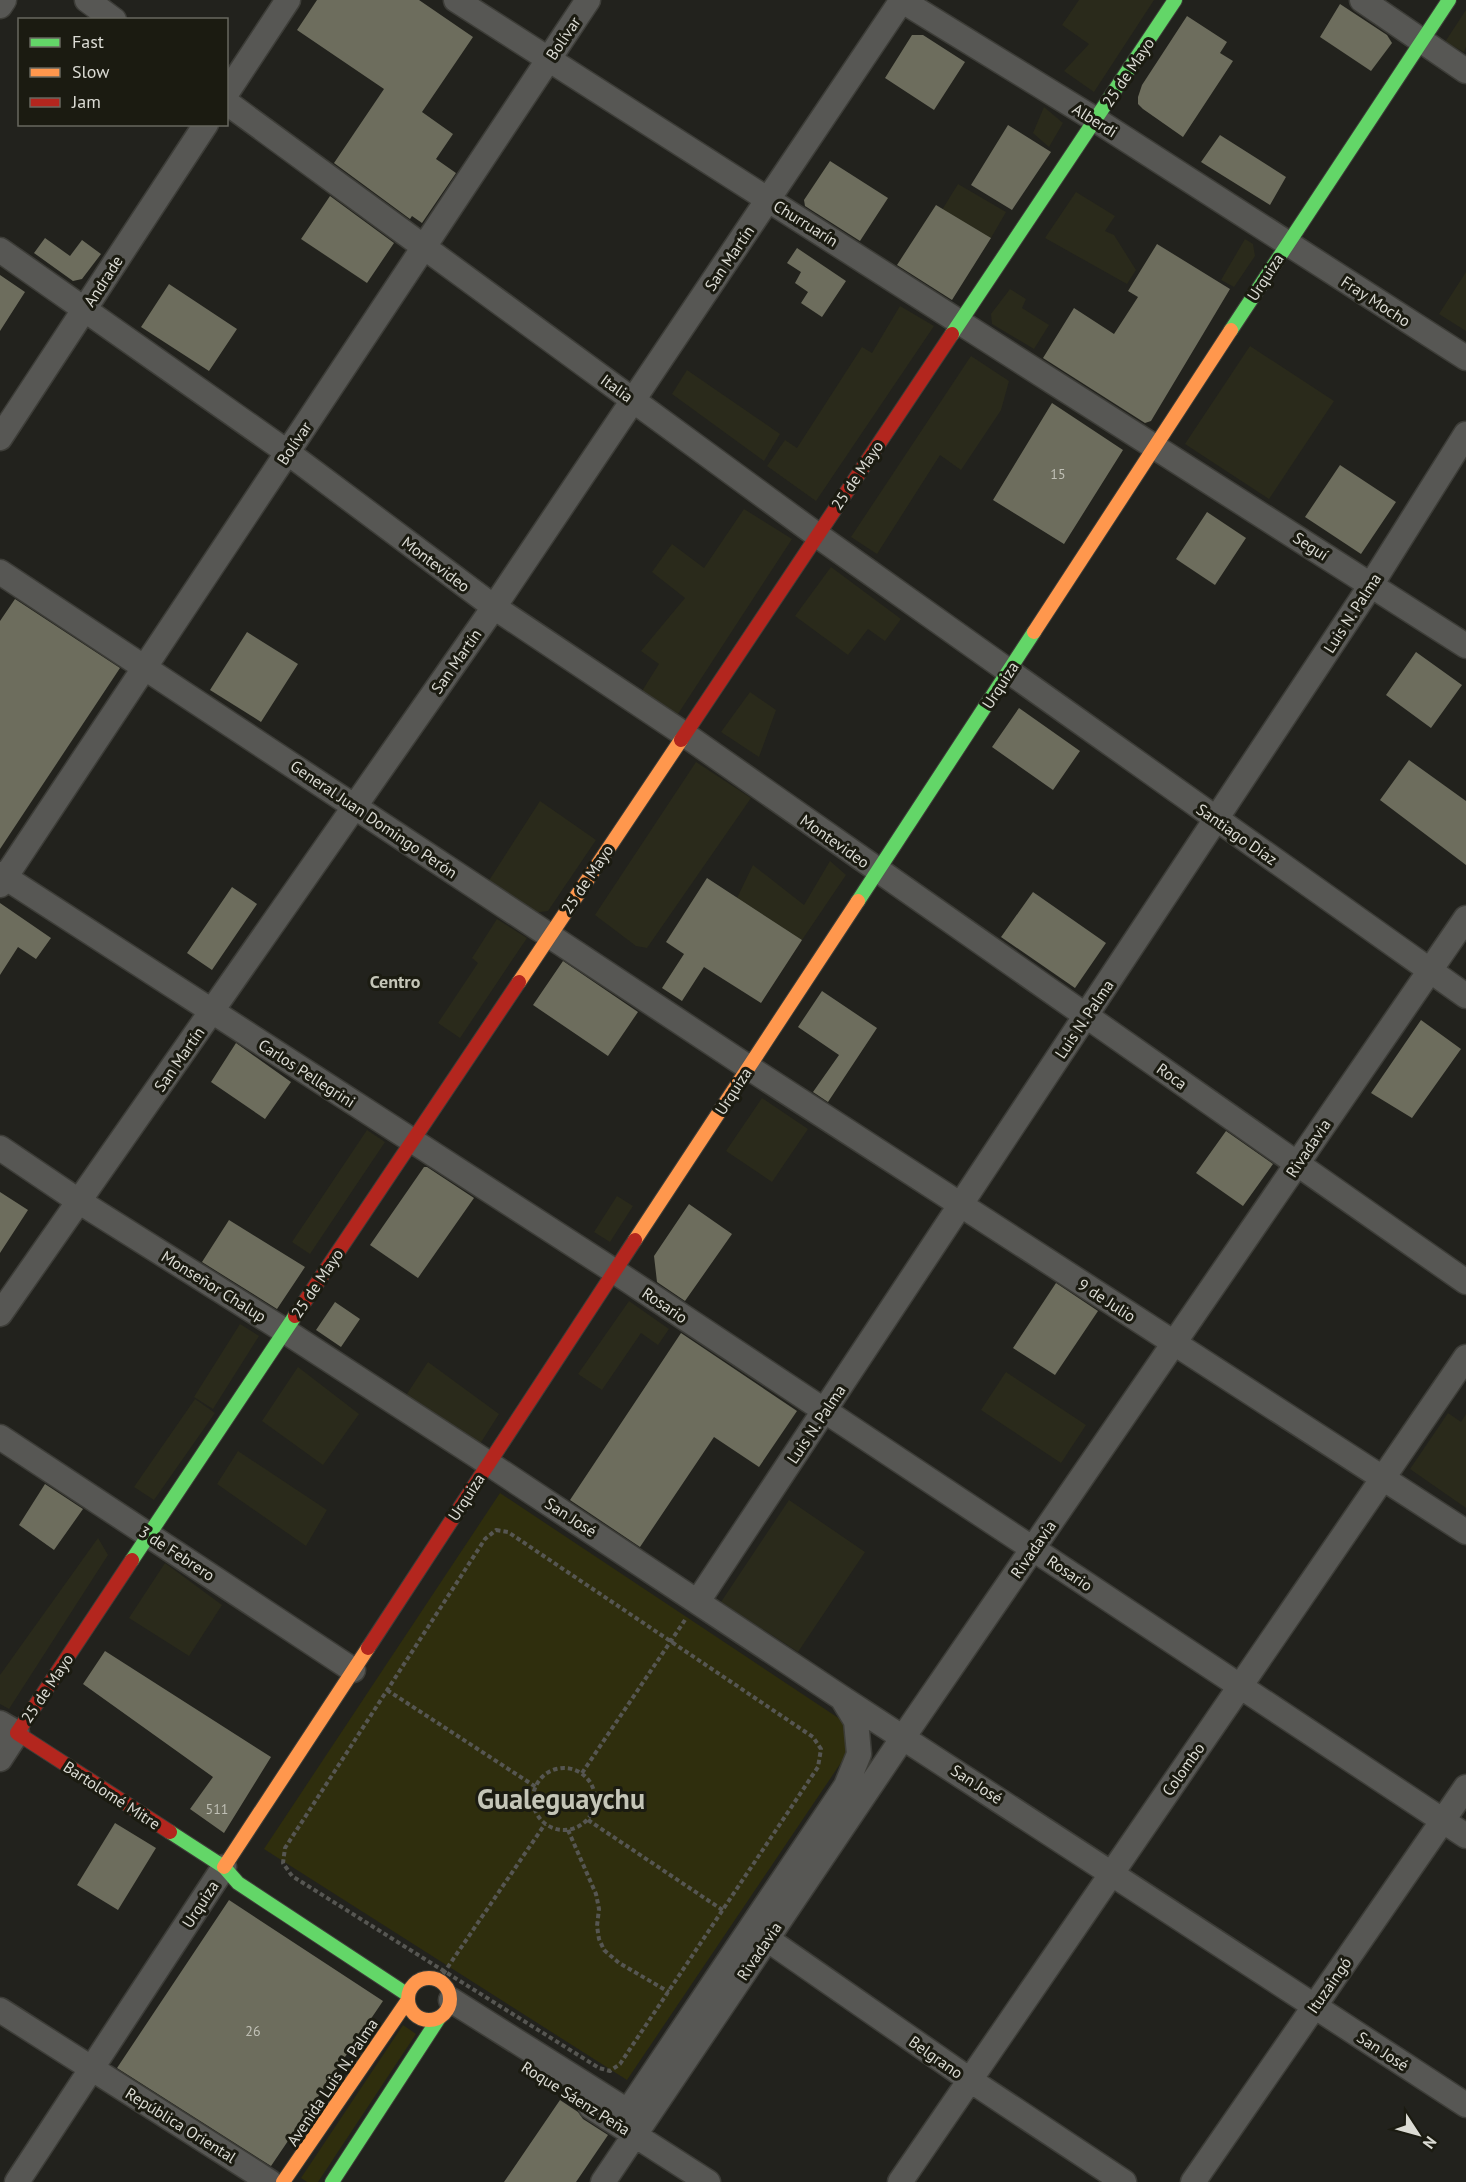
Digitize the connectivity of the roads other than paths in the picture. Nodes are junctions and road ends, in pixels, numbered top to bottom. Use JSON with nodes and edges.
{"nodes":[{"id":1,"x":4,"y":0,"type":"edge"},
{"id":2,"x":87,"y":0,"type":"edge"},
{"id":3,"x":288,"y":0,"type":"edge"},
{"id":4,"x":456,"y":0,"type":"edge"},
{"id":5,"x":588,"y":0,"type":"edge"},
{"id":6,"x":902,"y":0,"type":"edge"},
{"id":7,"x":1175,"y":0,"type":"edge"},
{"id":8,"x":1362,"y":0,"type":"edge"},
{"id":9,"x":1449,"y":0,"type":"edge"},
{"id":10,"x":0,"y":6,"type":"edge"},
{"id":11,"x":111,"y":18,"type":"edge"},
{"id":12,"x":1423,"y":40,"type":"junction"},
{"id":13,"x":549,"y":59,"type":"junction"},
{"id":14,"x":1466,"y":71,"type":"edge"},
{"id":15,"x":228,"y":91,"type":"edge"},
{"id":16,"x":228,"y":103,"type":"edge"},
{"id":17,"x":1096,"y":120,"type":"junction"},
{"id":18,"x":205,"y":126,"type":"edge"},
{"id":19,"x":768,"y":199,"type":"junction"},
{"id":20,"x":1287,"y":243,"type":"junction"},
{"id":21,"x":424,"y":247,"type":"junction"},
{"id":22,"x":0,"y":250,"type":"edge"},
{"id":23,"x":84,"y":309,"type":"junction"},
{"id":24,"x":960,"y":322,"type":"junction"},
{"id":25,"x":1466,"y":358,"type":"edge"},
{"id":26,"x":633,"y":400,"type":"junction"},
{"id":27,"x":1466,"y":434,"type":"edge"},
{"id":28,"x":0,"y":438,"type":"edge"},
{"id":29,"x":1156,"y":447,"type":"junction"},
{"id":30,"x":287,"y":452,"type":"junction"},
{"id":31,"x":817,"y":535,"type":"junction"},
{"id":32,"x":0,"y":572,"type":"edge"},
{"id":33,"x":1371,"y":585,"type":"junction"},
{"id":34,"x":494,"y":607,"type":"junction"},
{"id":35,"x":1466,"y":646,"type":"edge"},
{"id":36,"x":144,"y":668,"type":"junction"},
{"id":37,"x":1008,"y":672,"type":"junction"},
{"id":38,"x":684,"y":734,"type":"junction"},
{"id":39,"x":354,"y":806,"type":"junction"},
{"id":40,"x":1216,"y":819,"type":"junction"},
{"id":41,"x":877,"y":871,"type":"junction"},
{"id":42,"x":2,"y":879,"type":"edge"},
{"id":43,"x":1466,"y":918,"type":"edge"},
{"id":44,"x":550,"y":936,"type":"junction"},
{"id":45,"x":1431,"y":970,"type":"junction"},
{"id":46,"x":1466,"y":996,"type":"edge"},
{"id":47,"x":212,"y":1011,"type":"junction"},
{"id":48,"x":1086,"y":1016,"type":"junction"},
{"id":49,"x":748,"y":1067,"type":"junction"},
{"id":50,"x":413,"y":1141,"type":"junction"},
{"id":51,"x":0,"y":1148,"type":"edge"},
{"id":52,"x":1297,"y":1164,"type":"junction"},
{"id":53,"x":80,"y":1202,"type":"junction"},
{"id":54,"x":961,"y":1205,"type":"junction"},
{"id":55,"x":615,"y":1271,"type":"junction"},
{"id":56,"x":1466,"y":1282,"type":"edge"},
{"id":57,"x":0,"y":1314,"type":"edge"},
{"id":58,"x":285,"y":1331,"type":"junction"},
{"id":59,"x":1174,"y":1343,"type":"junction"},
{"id":60,"x":1466,"y":1357,"type":"edge"},
{"id":61,"x":825,"y":1411,"type":"junction"},
{"id":62,"x":0,"y":1437,"type":"edge"},
{"id":63,"x":488,"y":1463,"type":"junction"},
{"id":64,"x":1381,"y":1478,"type":"junction"},
{"id":65,"x":1466,"y":1532,"type":"edge"},
{"id":66,"x":149,"y":1535,"type":"junction"},
{"id":67,"x":1033,"y":1548,"type":"junction"},
{"id":68,"x":698,"y":1601,"type":"junction"},
{"id":69,"x":353,"y":1670,"type":"junction"},
{"id":70,"x":1240,"y":1687,"type":"junction"},
{"id":71,"x":842,"y":1698,"type":"junction"},
{"id":72,"x":8,"y":1728,"type":"edge"},
{"id":73,"x":904,"y":1736,"type":"junction"},
{"id":74,"x":0,"y":1760,"type":"edge"},
{"id":75,"x":1466,"y":1787,"type":"edge"},
{"id":76,"x":1443,"y":1821,"type":"junction"},
{"id":77,"x":251,"y":1827,"type":"junction"},
{"id":78,"x":1466,"y":1836,"type":"edge"},
{"id":79,"x":252,"y":1851,"type":"dead end"},
{"id":80,"x":224,"y":1867,"type":"junction"},
{"id":81,"x":1111,"y":1872,"type":"junction"},
{"id":82,"x":759,"y":1934,"type":"junction"},
{"id":83,"x":408,"y":1997,"type":"junction"},
{"id":84,"x":444,"y":1997,"type":"junction"},
{"id":85,"x":1315,"y":2006,"type":"junction"},
{"id":86,"x":0,"y":2010,"type":"edge"},
{"id":87,"x":92,"y":2069,"type":"junction"},
{"id":88,"x":970,"y":2080,"type":"junction"},
{"id":89,"x":1466,"y":2105,"type":"edge"},
{"id":90,"x":635,"y":2135,"type":"junction"},
{"id":91,"x":17,"y":2182,"type":"edge"},
{"id":92,"x":270,"y":2182,"type":"edge"},
{"id":93,"x":283,"y":2182,"type":"edge"},
{"id":94,"x":332,"y":2182,"type":"edge"},
{"id":95,"x":603,"y":2182,"type":"edge"},
{"id":96,"x":708,"y":2182,"type":"edge"},
{"id":97,"x":900,"y":2182,"type":"edge"},
{"id":98,"x":1124,"y":2182,"type":"edge"},
{"id":99,"x":1193,"y":2182,"type":"edge"}],
"edges":[{"from":1,"to":10,"type":"street"},
{"from":2,"to":11,"type":"street"},
{"from":3,"to":15,"type":"street"},
{"from":4,"to":13,"type":"street","name":"Churruarín"},
{"from":5,"to":13,"type":"street","name":"Bolívar"},
{"from":6,"to":17,"type":"street","name":"Alberdi"},
{"from":6,"to":19,"type":"street","name":"San Martín"},
{"from":7,"to":17,"type":"street","name":"25 de Mayo"},
{"from":8,"to":12,"type":"street"},
{"from":9,"to":12,"type":"street","name":"Urquiza"},
{"from":12,"to":14,"type":"street"},
{"from":12,"to":20,"type":"street","name":"Urquiza"},
{"from":13,"to":19,"type":"street","name":"Churruarín"},
{"from":13,"to":21,"type":"street","name":"Bolívar"},
{"from":16,"to":21,"type":"street","name":"Italia"},
{"from":17,"to":20,"type":"street","name":"Alberdi"},
{"from":17,"to":24,"type":"street","name":"25 de Mayo"},
{"from":18,"to":23,"type":"street","name":"Andrade"},
{"from":19,"to":24,"type":"street","name":"Churruarín"},
{"from":19,"to":26,"type":"street","name":"San Martín"},
{"from":20,"to":25,"type":"street","name":"Fray Mocho"},
{"from":20,"to":29,"type":"street","name":"Urquiza"},
{"from":21,"to":26,"type":"street","name":"Italia"},
{"from":21,"to":30,"type":"street","name":"Bolívar"},
{"from":22,"to":23,"type":"street","name":"Montevideo"},
{"from":23,"to":28,"type":"street","name":"Andrade"},
{"from":23,"to":30,"type":"street","name":"Montevideo"},
{"from":24,"to":29,"type":"street","name":"Churruarín"},
{"from":24,"to":31,"type":"street","name":"25 de Mayo"},
{"from":26,"to":31,"type":"street","name":"Italia"},
{"from":26,"to":34,"type":"street","name":"San Martín"},
{"from":27,"to":33,"type":"street","name":"Luis N. Palma"},
{"from":29,"to":33,"type":"street","name":"Seguí"},
{"from":29,"to":37,"type":"street","name":"Urquiza"},
{"from":30,"to":34,"type":"street","name":"Montevideo"},
{"from":30,"to":36,"type":"street","name":"Bolívar"},
{"from":31,"to":37,"type":"street","name":"Italia"},
{"from":31,"to":38,"type":"street","name":"25 de Mayo"},
{"from":32,"to":36,"type":"street","name":"General Juan Domingo Perón"},
{"from":33,"to":35,"type":"street","name":"Seguí"},
{"from":33,"to":40,"type":"street","name":"Luis N. Palma"},
{"from":34,"to":38,"type":"street","name":"Montevideo"},
{"from":34,"to":39,"type":"street","name":"San Martín"},
{"from":36,"to":39,"type":"street","name":"General Juan Domingo Perón"},
{"from":36,"to":42,"type":"street","name":"Bolívar"},
{"from":37,"to":40,"type":"street","name":"Santiago Díaz"},
{"from":37,"to":41,"type":"street","name":"Urquiza"},
{"from":38,"to":41,"type":"street","name":"Montevideo"},
{"from":38,"to":44,"type":"street","name":"25 de Mayo"},
{"from":39,"to":44,"type":"street","name":"General Juan Domingo Perón"},
{"from":39,"to":47,"type":"street","name":"San Martín"},
{"from":40,"to":45,"type":"street","name":"Santiago Díaz"},
{"from":40,"to":48,"type":"street","name":"Luis N. Palma"},
{"from":41,"to":48,"type":"street","name":"Roca"},
{"from":41,"to":49,"type":"street","name":"Urquiza"},
{"from":42,"to":47,"type":"street","name":"Carlos Pellegrini"},
{"from":43,"to":45,"type":"street","name":"Rivadavia"},
{"from":44,"to":49,"type":"street","name":"General Juan Domingo Perón"},
{"from":44,"to":50,"type":"street","name":"25 de Mayo"},
{"from":45,"to":46,"type":"street","name":"Santiago Díaz"},
{"from":45,"to":52,"type":"street","name":"Rivadavia"},
{"from":47,"to":50,"type":"street","name":"Carlos Pellegrini"},
{"from":47,"to":53,"type":"street","name":"San Martín"},
{"from":48,"to":52,"type":"street","name":"Roca"},
{"from":48,"to":54,"type":"street","name":"Luis N. Palma"},
{"from":49,"to":54,"type":"street","name":"9 de Julio"},
{"from":49,"to":55,"type":"street","name":"Urquiza"},
{"from":50,"to":55,"type":"street","name":"Carlos Pellegrini"},
{"from":50,"to":58,"type":"street","name":"25 de Mayo"},
{"from":51,"to":53,"type":"street","name":"Monseñor Chalup"},
{"from":52,"to":56,"type":"street","name":"Roca"},
{"from":52,"to":59,"type":"street","name":"Rivadavia"},
{"from":53,"to":57,"type":"street","name":"San Martín"},
{"from":53,"to":58,"type":"street","name":"Monseñor Chalup"},
{"from":54,"to":59,"type":"street","name":"9 de Julio"},
{"from":54,"to":61,"type":"street","name":"Luis N. Palma"},
{"from":55,"to":61,"type":"street","name":"Rosario"},
{"from":55,"to":63,"type":"street","name":"Urquiza"},
{"from":58,"to":63,"type":"street","name":"Monseñor Chalup"},
{"from":58,"to":66,"type":"street","name":"25 de Mayo"},
{"from":59,"to":64,"type":"street","name":"9 de Julio"},
{"from":59,"to":67,"type":"street","name":"Rivadavia"},
{"from":60,"to":64,"type":"street","name":"Colombo"},
{"from":61,"to":67,"type":"street","name":"Rosario"},
{"from":61,"to":68,"type":"street","name":"Luis N. Palma"},
{"from":62,"to":66,"type":"street","name":"3 de Febrero"},
{"from":63,"to":68,"type":"street","name":"San José"},
{"from":63,"to":69,"type":"street","name":"Urquiza"},
{"from":64,"to":65,"type":"street","name":"9 de Julio"},
{"from":64,"to":70,"type":"street","name":"Colombo"},
{"from":66,"to":69,"type":"street","name":"3 de Febrero"},
{"from":66,"to":72,"type":"street","name":"25 de Mayo"},
{"from":67,"to":70,"type":"street","name":"Rosario"},
{"from":67,"to":73,"type":"street","name":"Rivadavia"},
{"from":68,"to":71,"type":"street","name":"San José"},
{"from":69,"to":77,"type":"street","name":"Urquiza"},
{"from":70,"to":76,"type":"street","name":"Rosario"},
{"from":70,"to":81,"type":"street","name":"Colombo"},
{"from":71,"to":73,"type":"street","name":"San José"},
{"from":71,"to":82,"type":"street","name":"Rivadavia"},
{"from":72,"to":74,"type":"street","name":"25 de Mayo"},
{"from":72,"to":80,"type":"street","name":"Bartolomé Mitre"},
{"from":73,"to":81,"type":"street","name":"San José"},
{"from":73,"to":82,"type":"street","name":"Rivadavia"},
{"from":75,"to":76,"type":"street","name":"Ituzaingó"},
{"from":76,"to":78,"type":"street","name":"Rosario"},
{"from":76,"to":85,"type":"street","name":"Ituzaingó"},
{"from":77,"to":79,"type":"street"},
{"from":77,"to":80,"type":"street","name":"Urquiza"},
{"from":80,"to":83,"type":"street"},
{"from":80,"to":87,"type":"street","name":"Urquiza"},
{"from":81,"to":85,"type":"street","name":"San José"},
{"from":81,"to":88,"type":"street","name":"Colombo"},
{"from":82,"to":84,"type":"street","name":"Rivadavia"},
{"from":82,"to":88,"type":"street","name":"Belgrano"},
{"from":82,"to":90,"type":"street","name":"Rivadavia"},
{"from":83,"to":84,"type":"street","name":"Avenida Luis N. Palma"},
{"from":83,"to":84,"type":"street"},
{"from":83,"to":93,"type":"street","name":"Avenida Luis N. Palma"},
{"from":84,"to":90,"type":"street","name":"Roque Sáenz Peña"},
{"from":84,"to":94,"type":"street"},
{"from":85,"to":89,"type":"street","name":"San José"},
{"from":85,"to":99,"type":"street","name":"Ituzaingó"},
{"from":86,"to":87,"type":"street","name":"República Oriental"},
{"from":87,"to":91,"type":"street","name":"Urquiza"},
{"from":87,"to":92,"type":"street","name":"República Oriental"},
{"from":88,"to":97,"type":"street","name":"Colombo"},
{"from":88,"to":98,"type":"street","name":"Belgrano"},
{"from":90,"to":95,"type":"street","name":"Rivadavia"},
{"from":90,"to":96,"type":"street","name":"Roque Sáenz Peña"}]}
